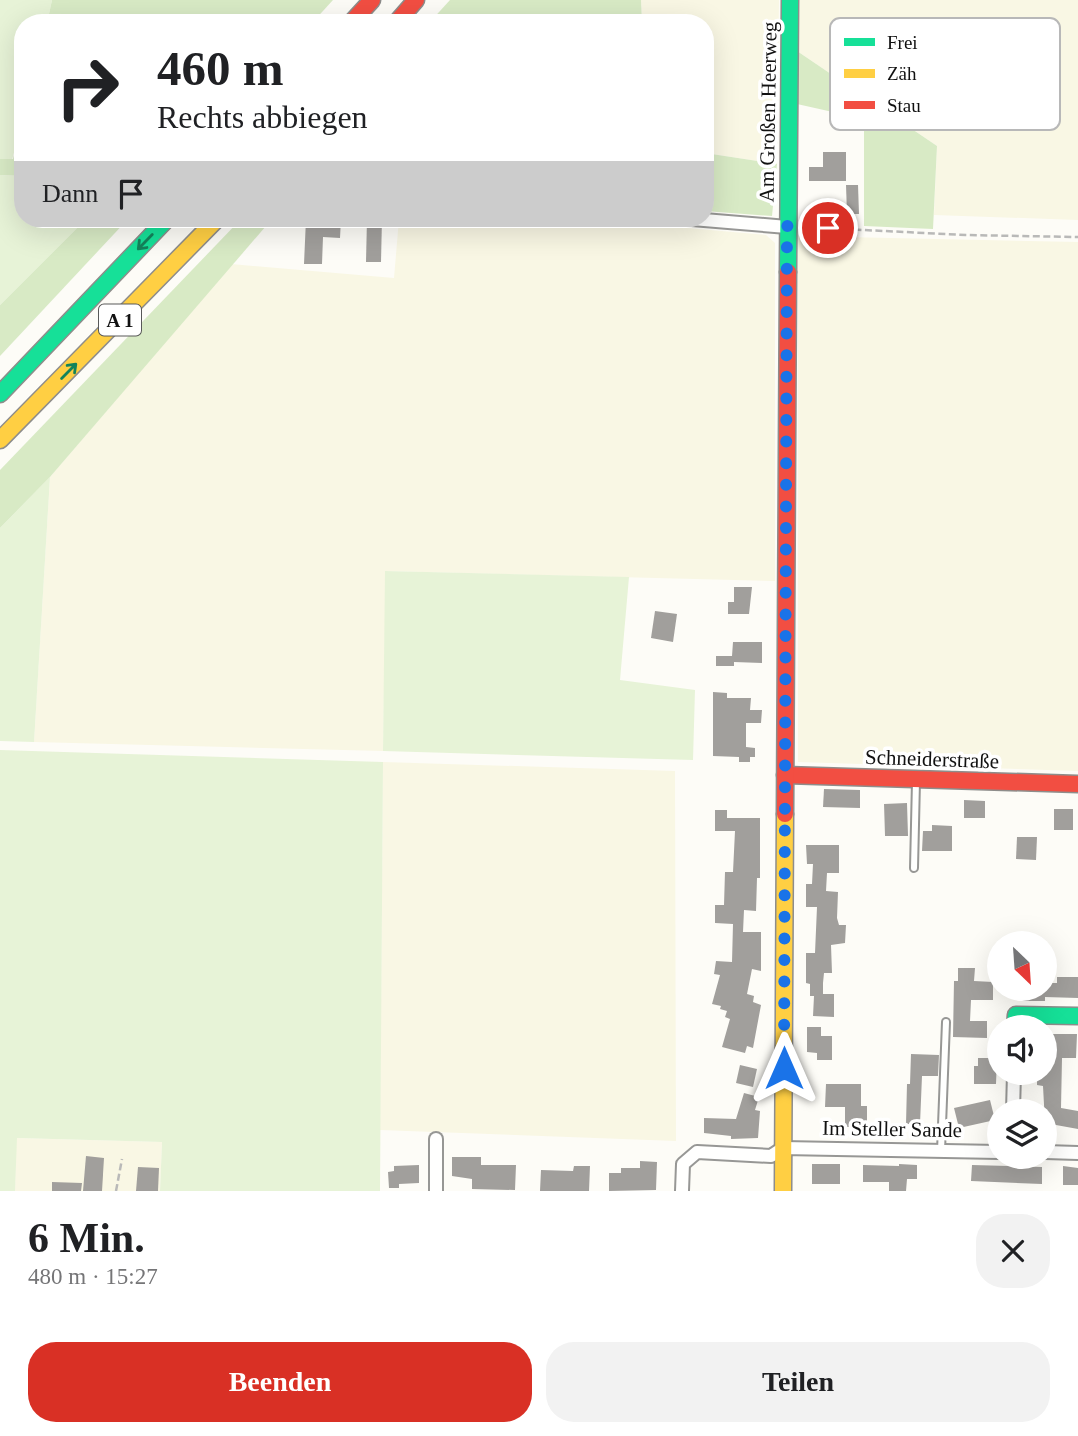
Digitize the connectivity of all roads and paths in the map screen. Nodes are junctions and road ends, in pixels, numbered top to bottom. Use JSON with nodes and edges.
{"nodes":[{"id":1,"x":372,"y":0,"type":"edge"},
{"id":2,"x":416,"y":0,"type":"edge"},
{"id":3,"x":790,"y":0,"type":"edge"},
{"id":4,"x":359,"y":14,"type":"edge"},
{"id":5,"x":404,"y":14,"type":"edge"},
{"id":6,"x":714,"y":221,"type":"edge"},
{"id":7,"x":787,"y":226,"type":"junction"},
{"id":8,"x":158,"y":228,"type":"edge"},
{"id":9,"x":208,"y":228,"type":"edge"},
{"id":10,"x":1078,"y":237,"type":"edge"},
{"id":11,"x":0,"y":394,"type":"edge"},
{"id":12,"x":0,"y":440,"type":"edge"},
{"id":13,"x":785,"y":775,"type":"junction"},
{"id":14,"x":916,"y":779,"type":"junction"},
{"id":15,"x":1078,"y":784,"type":"edge"},
{"id":16,"x":914,"y":868,"type":"dead end"},
{"id":17,"x":1057,"y":1016,"type":"edge"},
{"id":18,"x":1078,"y":1016,"type":"edge"},
{"id":19,"x":946,"y":1022,"type":"dead end"},
{"id":20,"x":436,"y":1139,"type":"dead end"},
{"id":21,"x":783,"y":1148,"type":"junction"},
{"id":22,"x":942,"y":1151,"type":"junction"},
{"id":23,"x":987,"y":1152,"type":"edge"},
{"id":24,"x":1057,"y":1153,"type":"edge"},
{"id":25,"x":1078,"y":1153,"type":"edge"},
{"id":26,"x":122,"y":1159,"type":"dead end"},
{"id":27,"x":116,"y":1191,"type":"edge"},
{"id":28,"x":436,"y":1191,"type":"edge"},
{"id":29,"x":682,"y":1191,"type":"edge"},
{"id":30,"x":783,"y":1191,"type":"edge"}],
"edges":[{"from":1,"to":4,"type":"main road"},
{"from":2,"to":5,"type":"main road"},
{"from":3,"to":7,"type":"main road","name":"Am Großen Heerweg"},
{"from":6,"to":7,"type":"street"},
{"from":7,"to":10,"type":"path"},
{"from":7,"to":13,"type":"main road","name":"Am Großen Heerweg"},
{"from":8,"to":11,"type":"main road","number":"A 1","one_way":true},
{"from":12,"to":9,"type":"main road","number":"A 1","one_way":true},
{"from":13,"to":14,"type":"main road","name":"Schneiderstraße"},
{"from":13,"to":21,"type":"main road","name":"Am Großen Heerweg"},
{"from":14,"to":15,"type":"main road","name":"Schneiderstraße"},
{"from":14,"to":16,"type":"lane"},
{"from":17,"to":18,"type":"main road"},
{"from":19,"to":22,"type":"lane"},
{"from":20,"to":28,"type":"street"},
{"from":21,"to":22,"type":"street","name":"Im Steller Sande"},
{"from":21,"to":29,"type":"street","name":"Im Steller Sande"},
{"from":21,"to":30,"type":"main road","name":"Am Großen Heerweg"},
{"from":22,"to":23,"type":"street","name":"Im Steller Sande"},
{"from":24,"to":25,"type":"street"},
{"from":26,"to":27,"type":"path"}]}
